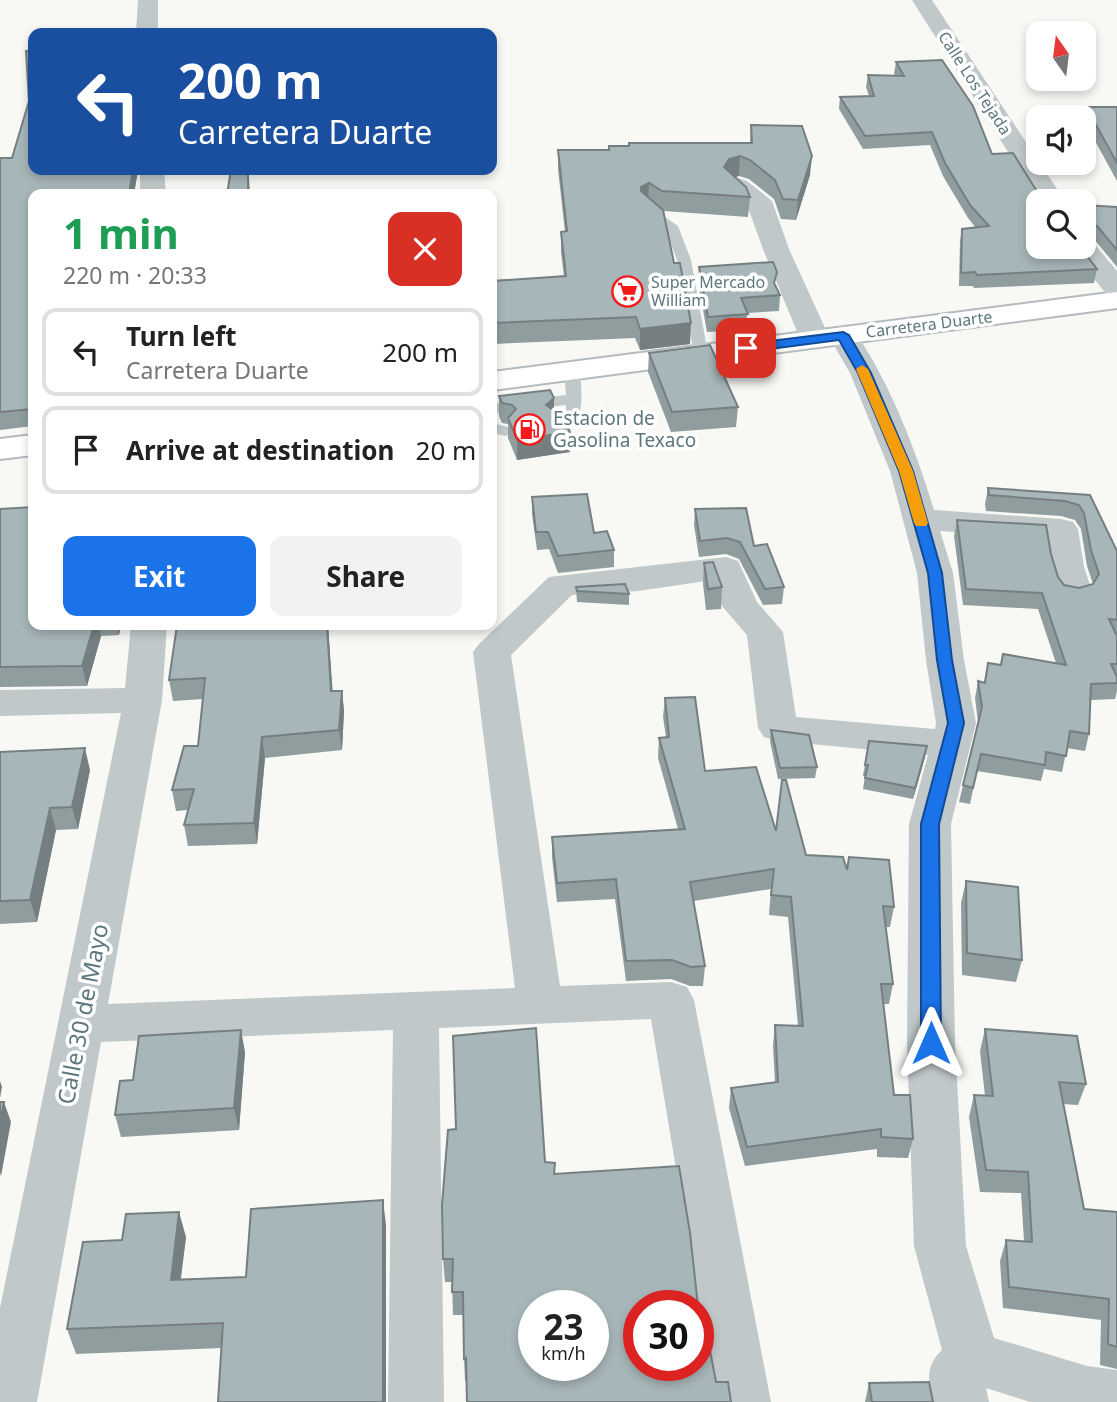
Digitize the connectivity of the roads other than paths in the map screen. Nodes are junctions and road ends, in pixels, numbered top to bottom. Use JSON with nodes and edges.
{"nodes":[{"id":1,"x":148,"y":0,"type":"edge"},
{"id":2,"x":922,"y":0,"type":"edge"},
{"id":3,"x":147,"y":28,"type":"edge"},
{"id":4,"x":738,"y":186,"type":"edge"},
{"id":5,"x":1044,"y":189,"type":"edge"},
{"id":6,"x":648,"y":209,"type":"edge"},
{"id":7,"x":1092,"y":259,"type":"edge"},
{"id":8,"x":1117,"y":289,"type":"edge"},
{"id":9,"x":1117,"y":300,"type":"edge"},
{"id":10,"x":829,"y":337,"type":"junction"},
{"id":11,"x":701,"y":354,"type":"junction"},
{"id":12,"x":497,"y":381,"type":"edge"},
{"id":13,"x":573,"y":384,"type":"junction"},
{"id":14,"x":497,"y":407,"type":"edge"},
{"id":15,"x":557,"y":425,"type":"edge"},
{"id":16,"x":28,"y":446,"type":"edge"},
{"id":17,"x":0,"y":449,"type":"edge"},
{"id":18,"x":919,"y":519,"type":"junction"},
{"id":19,"x":1074,"y":591,"type":"edge"},
{"id":20,"x":149,"y":630,"type":"edge"},
{"id":21,"x":143,"y":700,"type":"junction"},
{"id":22,"x":0,"y":703,"type":"edge"},
{"id":23,"x":951,"y":744,"type":"junction"},
{"id":24,"x":540,"y":1005,"type":"junction"},
{"id":25,"x":416,"y":1011,"type":"junction"},
{"id":26,"x":81,"y":1024,"type":"junction"},
{"id":27,"x":967,"y":1380,"type":"edge"},
{"id":28,"x":1117,"y":1397,"type":"edge"},
{"id":29,"x":9,"y":1402,"type":"edge"},
{"id":30,"x":416,"y":1402,"type":"edge"},
{"id":31,"x":743,"y":1402,"type":"edge"}],
"edges":[{"from":1,"to":3,"type":"street"},
{"from":2,"to":5,"type":"street","name":"Calle Los Tejada"},
{"from":4,"to":10,"type":"street"},
{"from":6,"to":11,"type":"lane"},
{"from":7,"to":8,"type":"street"},
{"from":9,"to":10,"type":"main road","name":"Carretera Duarte"},
{"from":10,"to":11,"type":"main road","name":"Carretera Duarte"},
{"from":10,"to":18,"type":"street"},
{"from":11,"to":13,"type":"main road","name":"Carretera Duarte"},
{"from":12,"to":13,"type":"main road","name":"Carretera Duarte"},
{"from":13,"to":14,"type":"lane"},
{"from":13,"to":15,"type":"lane"},
{"from":16,"to":17,"type":"main road"},
{"from":18,"to":19,"type":"street"},
{"from":18,"to":23,"type":"street"},
{"from":20,"to":21,"type":"street","name":"Calle 30 de Mayo"},
{"from":21,"to":22,"type":"street"},
{"from":21,"to":26,"type":"street","name":"Calle 30 de Mayo"},
{"from":23,"to":24,"type":"street"},
{"from":23,"to":27,"type":"street"},
{"from":24,"to":25,"type":"street"},
{"from":24,"to":31,"type":"street"},
{"from":25,"to":26,"type":"street"},
{"from":25,"to":30,"type":"street"},
{"from":26,"to":29,"type":"street","name":"Calle 30 de Mayo"},
{"from":27,"to":28,"type":"street"}]}
